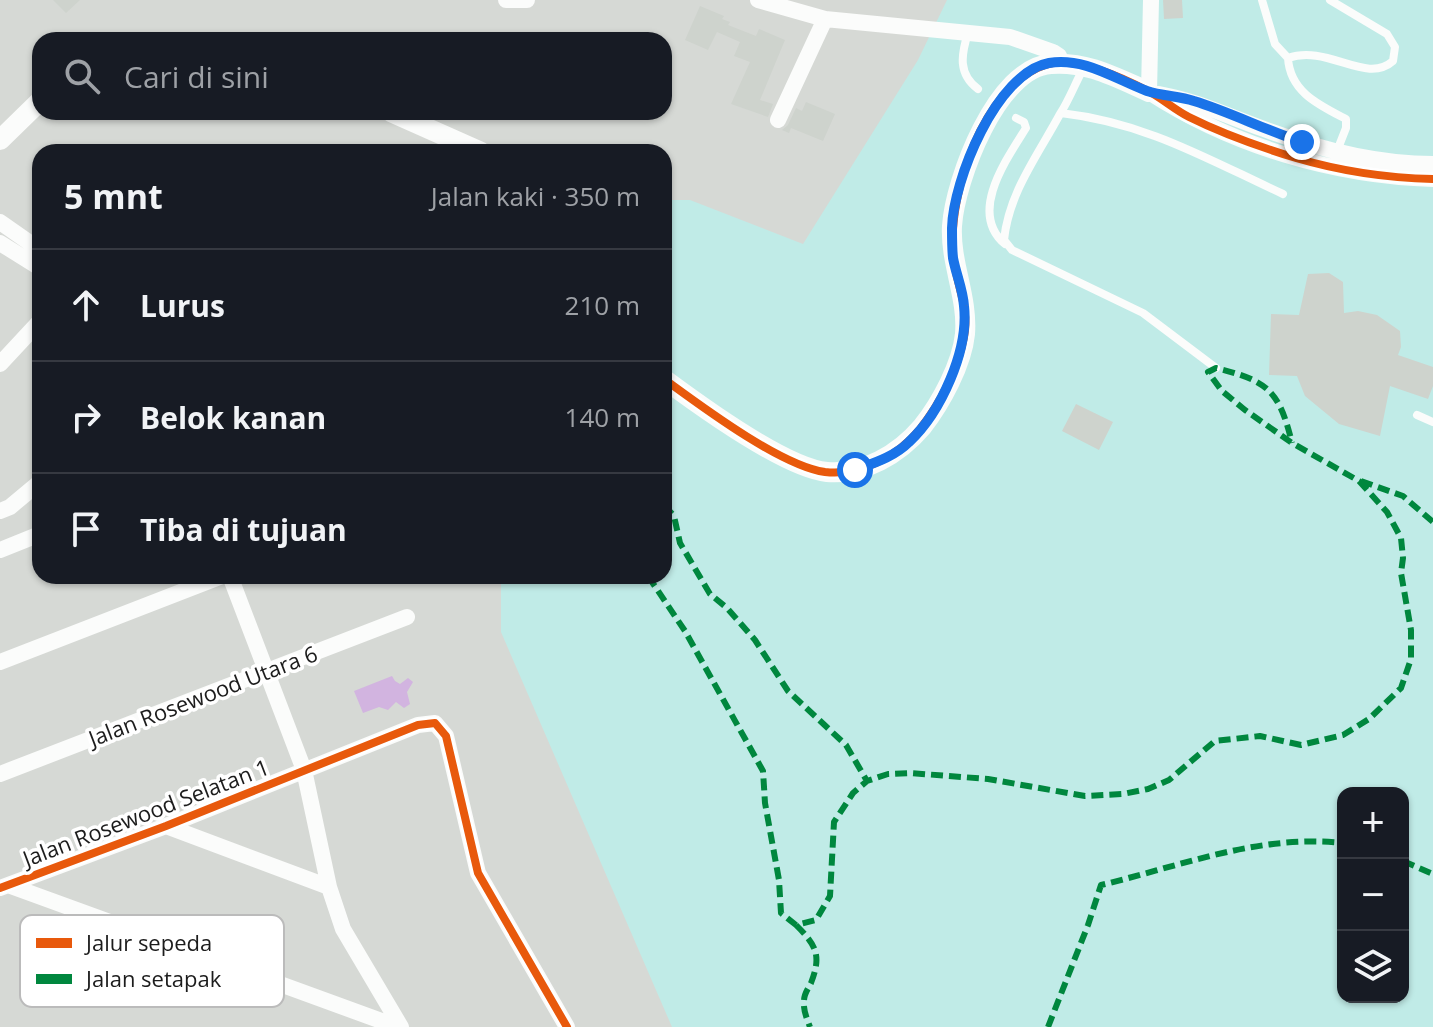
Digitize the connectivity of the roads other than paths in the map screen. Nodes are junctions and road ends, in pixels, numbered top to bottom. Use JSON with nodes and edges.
{"nodes":[{"id":1,"x":506,"y":0,"type":"edge"},
{"id":2,"x":527,"y":0,"type":"edge"},
{"id":3,"x":758,"y":0,"type":"edge"},
{"id":4,"x":1151,"y":0,"type":"edge"},
{"id":5,"x":1262,"y":0,"type":"edge"},
{"id":6,"x":1330,"y":0,"type":"edge"},
{"id":7,"x":825,"y":19,"type":"junction"},
{"id":8,"x":968,"y":32,"type":"junction"},
{"id":9,"x":1288,"y":58,"type":"junction"},
{"id":10,"x":1063,"y":64,"type":"junction"},
{"id":11,"x":1085,"y":65,"type":"junction"},
{"id":12,"x":978,"y":89,"type":"dead end"},
{"id":13,"x":1149,"y":92,"type":"junction"},
{"id":14,"x":32,"y":109,"type":"edge"},
{"id":15,"x":1061,"y":113,"type":"junction"},
{"id":16,"x":1016,"y":118,"type":"dead end"},
{"id":17,"x":409,"y":120,"type":"edge"},
{"id":18,"x":778,"y":120,"type":"dead end"},
{"id":19,"x":0,"y":140,"type":"edge"},
{"id":20,"x":463,"y":144,"type":"edge"},
{"id":21,"x":1336,"y":152,"type":"junction"},
{"id":22,"x":1433,"y":164,"type":"edge"},
{"id":23,"x":1433,"y":179,"type":"edge"},
{"id":24,"x":1283,"y":194,"type":"dead end"},
{"id":25,"x":0,"y":222,"type":"edge"},
{"id":26,"x":0,"y":243,"type":"edge"},
{"id":27,"x":32,"y":244,"type":"edge"},
{"id":28,"x":1012,"y":250,"type":"junction"},
{"id":29,"x":32,"y":263,"type":"edge"},
{"id":30,"x":32,"y":330,"type":"edge"},
{"id":31,"x":0,"y":364,"type":"edge"},
{"id":32,"x":1216,"y":368,"type":"dead end"},
{"id":33,"x":672,"y":385,"type":"edge"},
{"id":34,"x":1417,"y":415,"type":"dead end"},
{"id":35,"x":1433,"y":422,"type":"edge"},
{"id":36,"x":32,"y":489,"type":"edge"},
{"id":37,"x":0,"y":511,"type":"edge"},
{"id":38,"x":32,"y":537,"type":"edge"},
{"id":39,"x":0,"y":550,"type":"edge"},
{"id":40,"x":201,"y":584,"type":"edge"},
{"id":41,"x":233,"y":584,"type":"edge"},
{"id":42,"x":407,"y":617,"type":"dead end"},
{"id":43,"x":0,"y":662,"type":"edge"},
{"id":44,"x":266,"y":671,"type":"junction"},
{"id":45,"x":304,"y":770,"type":"junction"},
{"id":46,"x":0,"y":774,"type":"edge"},
{"id":47,"x":166,"y":826,"type":"junction"},
{"id":48,"x":4,"y":886,"type":"edge"},
{"id":49,"x":329,"y":887,"type":"junction"},
{"id":50,"x":85,"y":915,"type":"edge"},
{"id":51,"x":284,"y":986,"type":"edge"},
{"id":52,"x":399,"y":1027,"type":"edge"},
{"id":53,"x":567,"y":1027,"type":"edge"}],
"edges":[{"from":1,"to":2,"type":"street"},
{"from":3,"to":7,"type":"street"},
{"from":4,"to":13,"type":"street"},
{"from":5,"to":9,"type":"lane"},
{"from":6,"to":9,"type":"lane"},
{"from":7,"to":8,"type":"street"},
{"from":7,"to":18,"type":"street"},
{"from":8,"to":10,"type":"street"},
{"from":8,"to":12,"type":"lane"},
{"from":9,"to":21,"type":"lane"},
{"from":10,"to":11,"type":"street"},
{"from":10,"to":33,"type":"street"},
{"from":11,"to":13,"type":"street"},
{"from":11,"to":15,"type":"lane"},
{"from":13,"to":21,"type":"street"},
{"from":13,"to":23,"type":"street"},
{"from":14,"to":19,"type":"street"},
{"from":15,"to":24,"type":"lane"},
{"from":15,"to":28,"type":"lane"},
{"from":16,"to":28,"type":"lane"},
{"from":17,"to":20,"type":"street"},
{"from":21,"to":22,"type":"street"},
{"from":25,"to":27,"type":"street"},
{"from":26,"to":29,"type":"street"},
{"from":28,"to":32,"type":"lane"},
{"from":30,"to":31,"type":"street"},
{"from":34,"to":35,"type":"lane"},
{"from":36,"to":37,"type":"street"},
{"from":38,"to":39,"type":"street"},
{"from":40,"to":43,"type":"street"},
{"from":41,"to":44,"type":"street"},
{"from":42,"to":44,"type":"street","name":"Jalan Rosewood Utara 6"},
{"from":44,"to":45,"type":"street"},
{"from":44,"to":46,"type":"street","name":"Jalan Rosewood Utara 6"},
{"from":45,"to":47,"type":"street","name":"Jalan Rosewood Selatan 1"},
{"from":45,"to":49,"type":"street"},
{"from":45,"to":53,"type":"street","name":"Jalan Rosewood Selatan 1"},
{"from":47,"to":48,"type":"street","name":"Jalan Rosewood Selatan 1"},
{"from":47,"to":49,"type":"street","name":"Jalan Rosewood Selatan 1"},
{"from":48,"to":50,"type":"street"},
{"from":49,"to":52,"type":"street"},
{"from":51,"to":52,"type":"street"}]}
